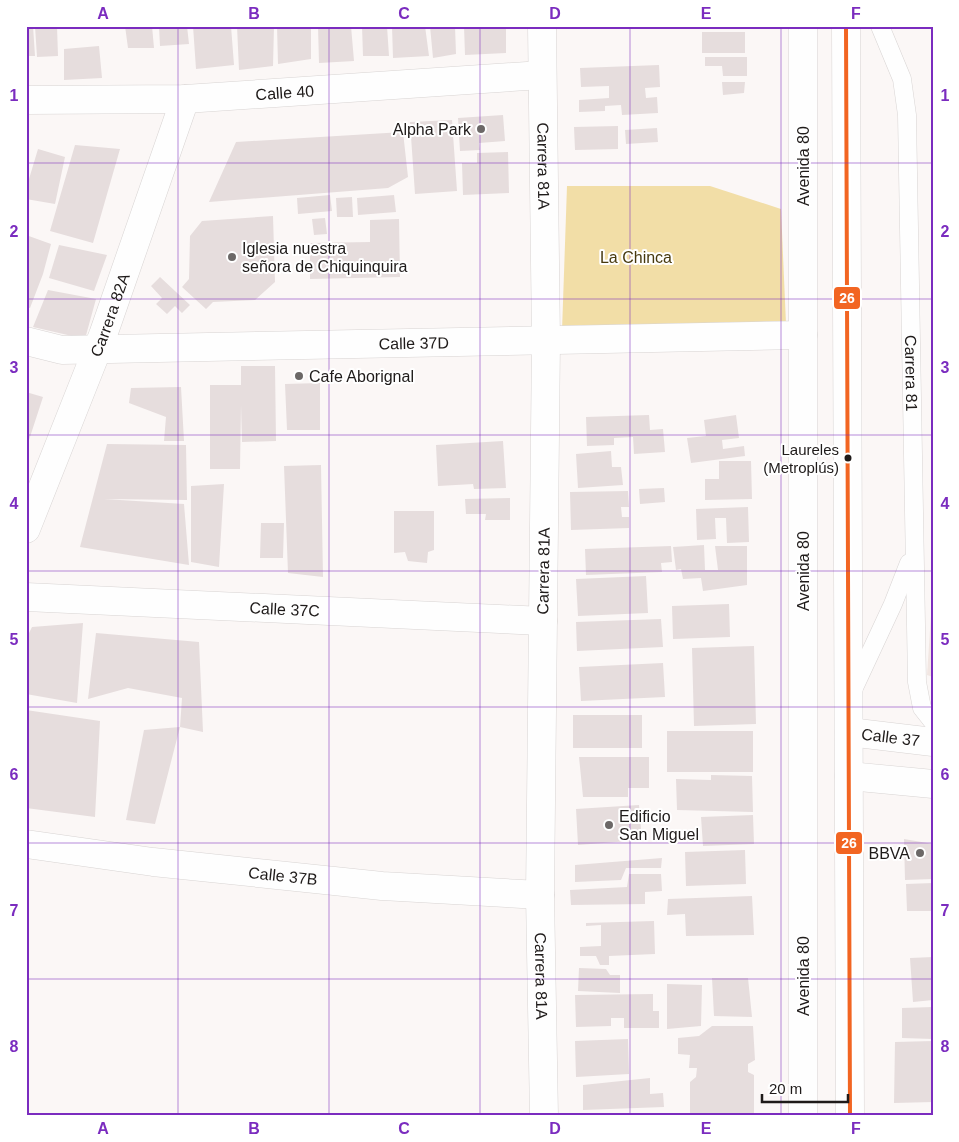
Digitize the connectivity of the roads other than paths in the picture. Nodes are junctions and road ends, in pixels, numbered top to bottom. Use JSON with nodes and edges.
{"nodes":[{"id":1,"x":542,"y":26,"type":"edge"},
{"id":2,"x":803,"y":26,"type":"edge"},
{"id":3,"x":846,"y":26,"type":"edge"},
{"id":4,"x":880,"y":26,"type":"edge"},
{"id":5,"x":542,"y":75,"type":"junction"},
{"id":6,"x":185,"y":99,"type":"junction"},
{"id":7,"x":26,"y":100,"type":"edge"},
{"id":8,"x":803,"y":335,"type":"junction"},
{"id":9,"x":26,"y":341,"type":"edge"},
{"id":10,"x":546,"y":341,"type":"junction"},
{"id":11,"x":98,"y":348,"type":"junction"},
{"id":12,"x":26,"y":529,"type":"edge"},
{"id":13,"x":913,"y":552,"type":"junction"},
{"id":14,"x":26,"y":597,"type":"edge"},
{"id":15,"x":542,"y":621,"type":"junction"},
{"id":16,"x":849,"y":699,"type":"junction"},
{"id":17,"x":933,"y":722,"type":"edge"},
{"id":18,"x":849,"y":732,"type":"junction"},
{"id":19,"x":933,"y":742,"type":"edge"},
{"id":20,"x":849,"y":776,"type":"junction"},
{"id":21,"x":933,"y":784,"type":"edge"},
{"id":22,"x":26,"y":844,"type":"edge"},
{"id":23,"x":540,"y":895,"type":"junction"},
{"id":24,"x":544,"y":1116,"type":"edge"},
{"id":25,"x":802,"y":1116,"type":"edge"},
{"id":26,"x":850,"y":1116,"type":"edge"}],
"edges":[{"from":1,"to":5,"type":"street","name":"Carrera 81A"},
{"from":2,"to":8,"type":"street","name":"Avenida 80"},
{"from":3,"to":16,"type":"street"},
{"from":4,"to":13,"type":"lane","name":"Carrera 81"},
{"from":5,"to":6,"type":"street","name":"Calle 40"},
{"from":5,"to":10,"type":"street","name":"Carrera 81A"},
{"from":6,"to":7,"type":"street","name":"Calle 40"},
{"from":6,"to":11,"type":"street","name":"Carrera 82A"},
{"from":8,"to":10,"type":"street","name":"Calle 37D"},
{"from":8,"to":25,"type":"street","name":"Avenida 80"},
{"from":9,"to":11,"type":"street","name":"Calle 37D"},
{"from":10,"to":11,"type":"street","name":"Calle 37D"},
{"from":10,"to":15,"type":"street","name":"Carrera 81A"},
{"from":11,"to":12,"type":"street","name":"Carrera 82A"},
{"from":13,"to":16,"type":"lane"},
{"from":13,"to":17,"type":"lane","name":"Carrera 81"},
{"from":14,"to":15,"type":"street","name":"Calle 37C"},
{"from":15,"to":23,"type":"street","name":"Carrera 81A"},
{"from":16,"to":18,"type":"street"},
{"from":18,"to":19,"type":"street","name":"Calle 37"},
{"from":18,"to":20,"type":"street"},
{"from":20,"to":21,"type":"street"},
{"from":20,"to":26,"type":"street"},
{"from":22,"to":23,"type":"street","name":"Calle 37B"},
{"from":23,"to":24,"type":"street","name":"Carrera 81A"}]}
